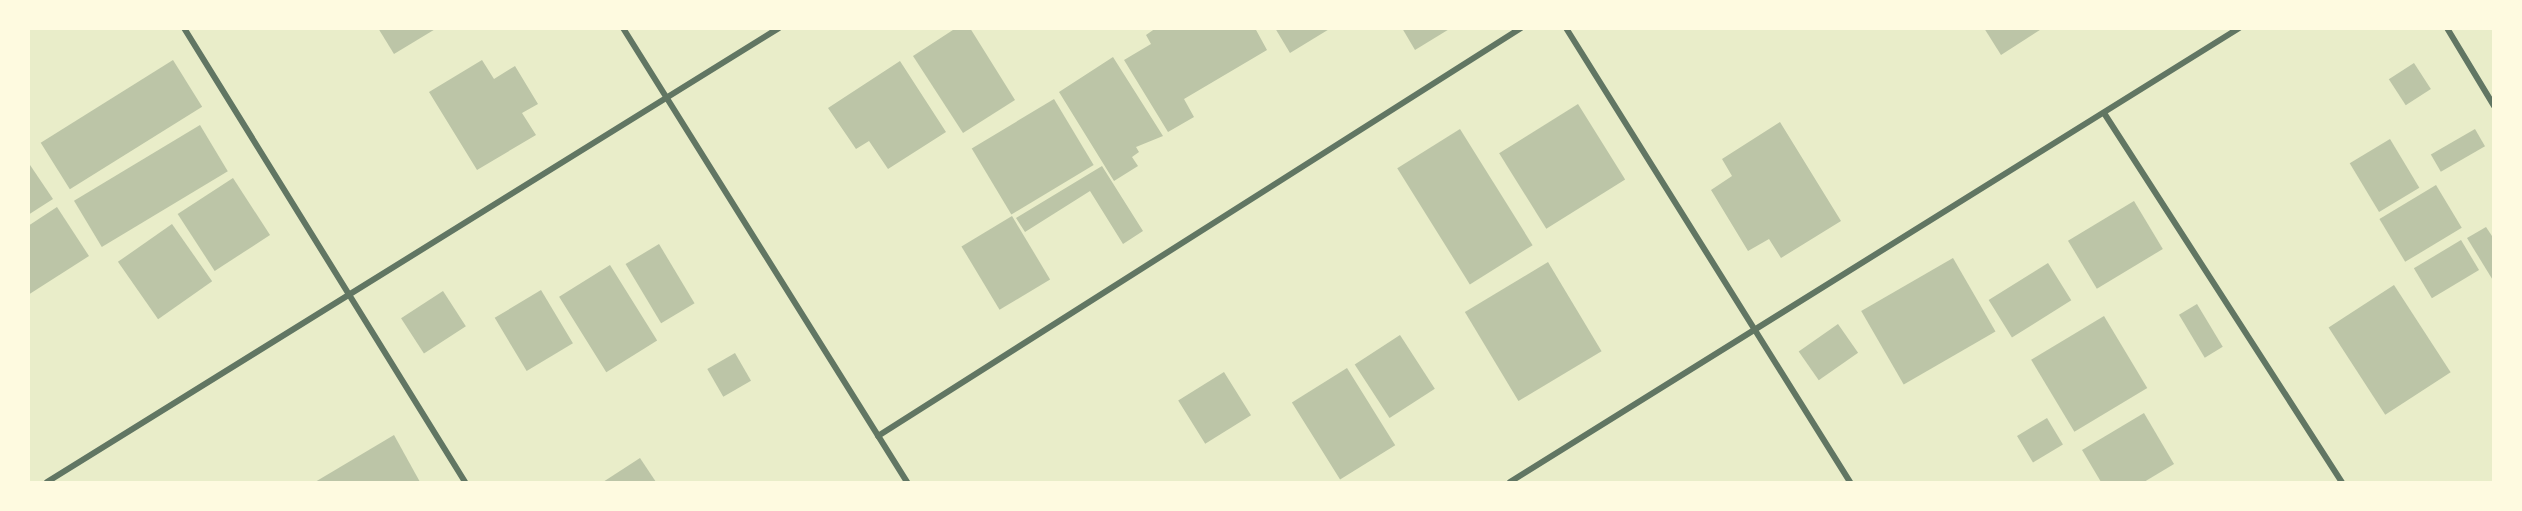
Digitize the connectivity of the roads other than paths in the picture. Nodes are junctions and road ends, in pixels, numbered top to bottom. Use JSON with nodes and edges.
{"nodes":[{"id":1,"x":184,"y":28,"type":"edge"},
{"id":2,"x":623,"y":28,"type":"edge"},
{"id":3,"x":779,"y":28,"type":"edge"},
{"id":4,"x":1521,"y":28,"type":"edge"},
{"id":5,"x":1566,"y":28,"type":"edge"},
{"id":6,"x":2239,"y":28,"type":"edge"},
{"id":7,"x":2447,"y":28,"type":"edge"},
{"id":8,"x":667,"y":98,"type":"junction"},
{"id":9,"x":2493,"y":106,"type":"edge"},
{"id":10,"x":2104,"y":112,"type":"junction"},
{"id":11,"x":349,"y":295,"type":"junction"},
{"id":12,"x":1755,"y":330,"type":"junction"},
{"id":13,"x":878,"y":436,"type":"junction"},
{"id":14,"x":46,"y":483,"type":"edge"},
{"id":15,"x":465,"y":483,"type":"edge"},
{"id":16,"x":907,"y":483,"type":"edge"},
{"id":17,"x":1510,"y":483,"type":"edge"},
{"id":18,"x":1850,"y":483,"type":"edge"},
{"id":19,"x":2342,"y":483,"type":"edge"}],
"edges":[{"from":1,"to":11,"type":"street"},
{"from":2,"to":8,"type":"street"},
{"from":3,"to":8,"type":"street"},
{"from":4,"to":13,"type":"street"},
{"from":5,"to":12,"type":"street"},
{"from":6,"to":10,"type":"street"},
{"from":7,"to":9,"type":"street"},
{"from":8,"to":11,"type":"street"},
{"from":8,"to":13,"type":"street"},
{"from":10,"to":12,"type":"street"},
{"from":10,"to":19,"type":"street"},
{"from":11,"to":14,"type":"street"},
{"from":11,"to":15,"type":"street"},
{"from":12,"to":17,"type":"street"},
{"from":12,"to":18,"type":"street"},
{"from":13,"to":16,"type":"street"}]}
